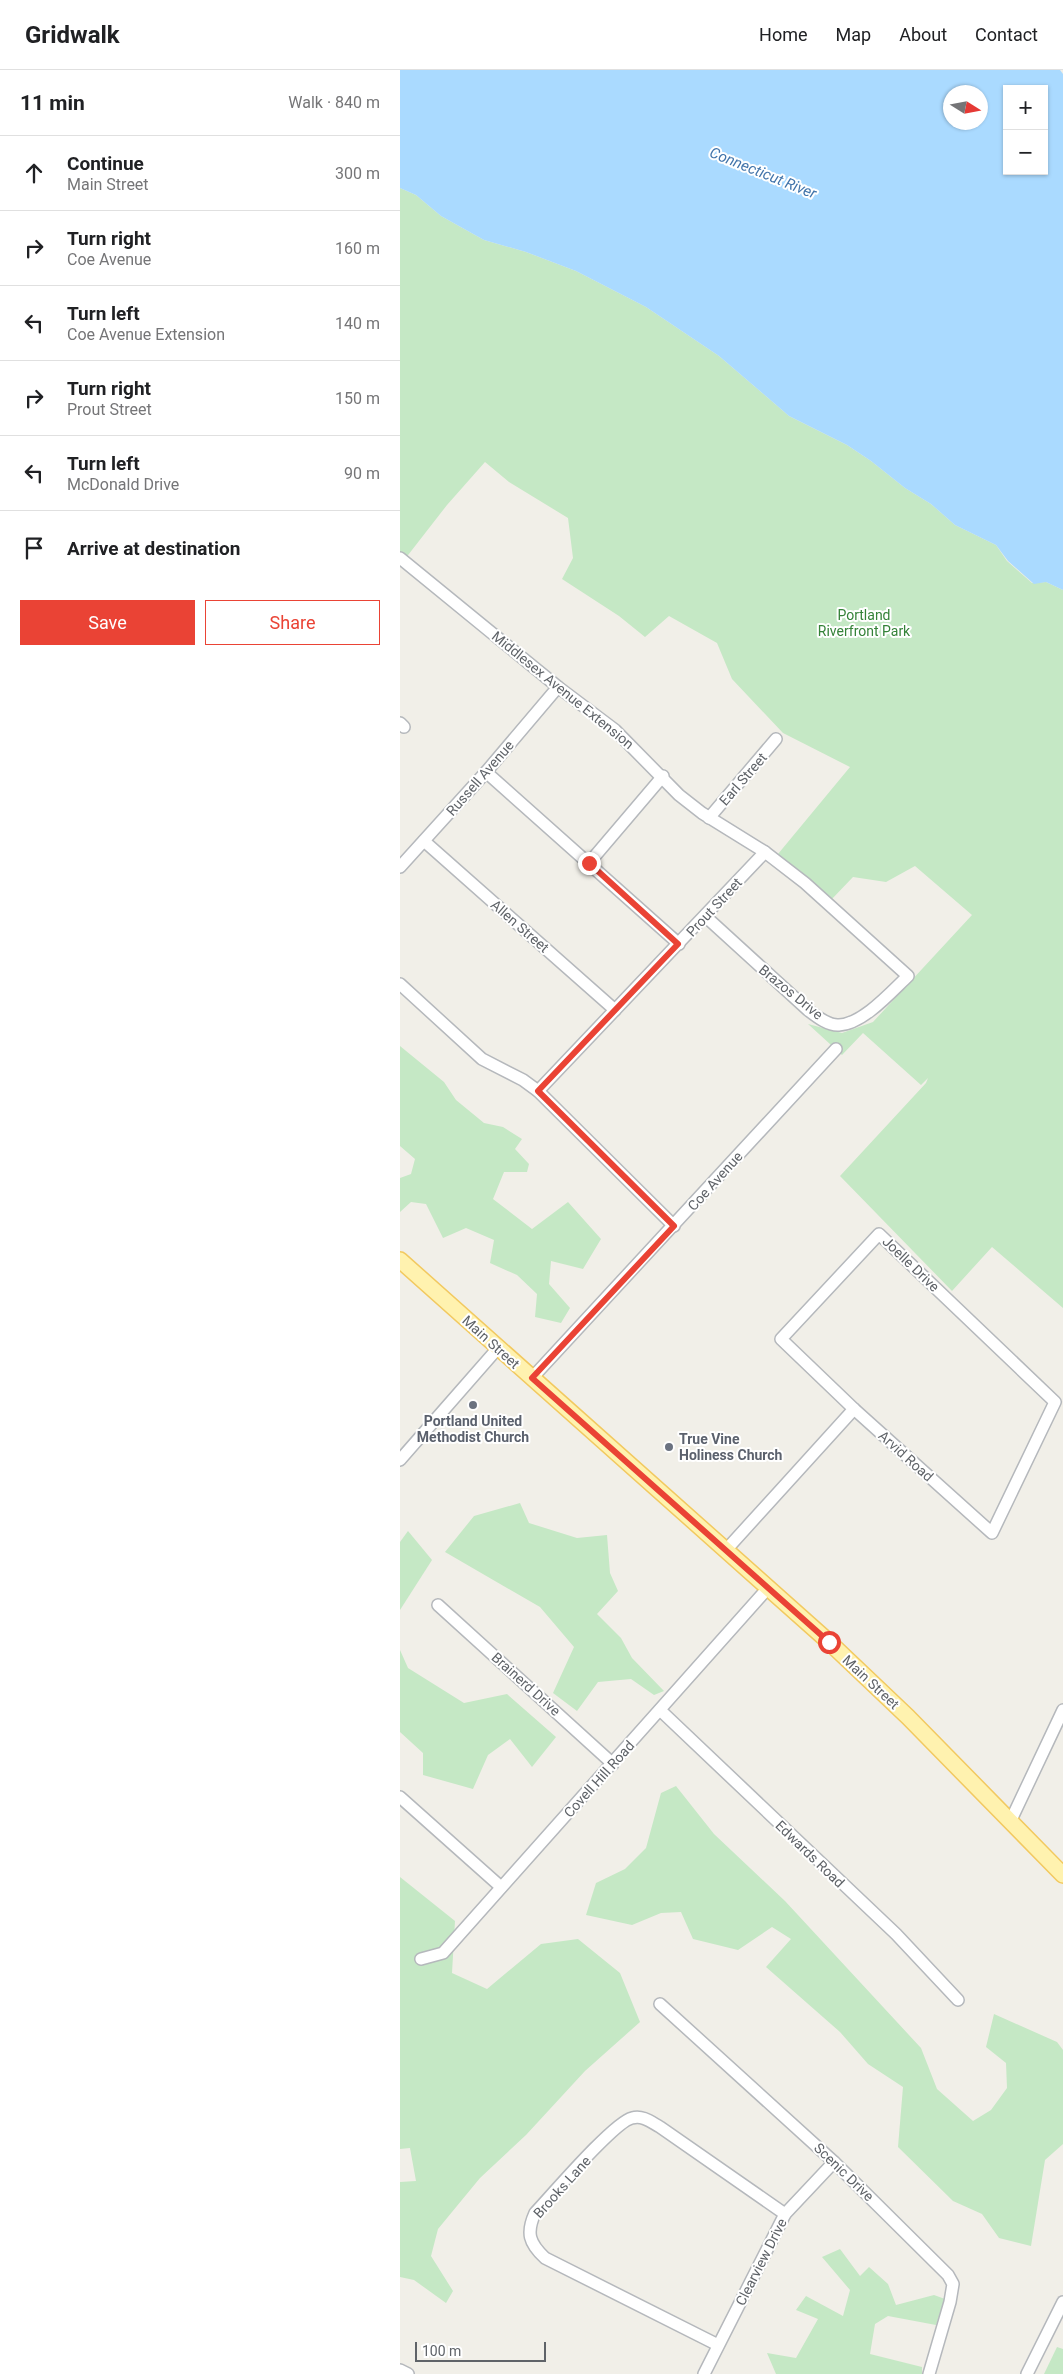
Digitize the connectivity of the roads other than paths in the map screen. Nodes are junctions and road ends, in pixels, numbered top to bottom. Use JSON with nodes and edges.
{"nodes":[{"id":1,"x":400,"y":558,"type":"edge"},
{"id":2,"x":558,"y":687,"type":"junction"},
{"id":3,"x":776,"y":740,"type":"dead end"},
{"id":4,"x":486,"y":772,"type":"junction"},
{"id":5,"x":663,"y":776,"type":"junction"},
{"id":6,"x":709,"y":818,"type":"junction"},
{"id":7,"x":424,"y":841,"type":"junction"},
{"id":8,"x":765,"y":852,"type":"junction"},
{"id":9,"x":589,"y":863,"type":"junction"},
{"id":10,"x":400,"y":867,"type":"edge"},
{"id":11,"x":705,"y":916,"type":"junction"},
{"id":12,"x":678,"y":944,"type":"junction"},
{"id":13,"x":908,"y":976,"type":"joint"},
{"id":14,"x":400,"y":984,"type":"edge"},
{"id":15,"x":615,"y":1010,"type":"junction"},
{"id":16,"x":836,"y":1049,"type":"dead end"},
{"id":17,"x":538,"y":1091,"type":"junction"},
{"id":18,"x":674,"y":1226,"type":"junction"},
{"id":19,"x":400,"y":1260,"type":"edge"},
{"id":20,"x":498,"y":1348,"type":"junction"},
{"id":21,"x":532,"y":1378,"type":"junction"},
{"id":22,"x":1055,"y":1402,"type":"joint"},
{"id":23,"x":854,"y":1409,"type":"junction"},
{"id":24,"x":400,"y":1460,"type":"edge"},
{"id":25,"x":726,"y":1550,"type":"junction"},
{"id":26,"x":768,"y":1588,"type":"junction"},
{"id":27,"x":438,"y":1605,"type":"dead end"},
{"id":28,"x":660,"y":1710,"type":"junction"},
{"id":29,"x":1063,"y":1710,"type":"edge"},
{"id":30,"x":613,"y":1764,"type":"junction"},
{"id":31,"x":400,"y":1797,"type":"edge"},
{"id":32,"x":1011,"y":1820,"type":"junction"},
{"id":33,"x":1063,"y":1875,"type":"edge"},
{"id":34,"x":501,"y":1886,"type":"junction"},
{"id":35,"x":421,"y":1959,"type":"dead end"},
{"id":36,"x":958,"y":2000,"type":"dead end"},
{"id":37,"x":660,"y":2004,"type":"dead end"},
{"id":38,"x":834,"y":2162,"type":"junction"},
{"id":39,"x":785,"y":2214,"type":"junction"},
{"id":40,"x":1063,"y":2302,"type":"edge"},
{"id":41,"x":718,"y":2345,"type":"junction"},
{"id":42,"x":400,"y":2370,"type":"edge"},
{"id":43,"x":408,"y":2374,"type":"edge"},
{"id":44,"x":704,"y":2374,"type":"edge"},
{"id":45,"x":929,"y":2374,"type":"edge"},
{"id":46,"x":1027,"y":2374,"type":"edge"}],
"edges":[{"from":1,"to":2,"type":"street","name":"Middlesex Avenue Extension"},
{"from":2,"to":4,"type":"street","name":"Russell Avenue"},
{"from":2,"to":5,"type":"street","name":"Middlesex Avenue Extension"},
{"from":3,"to":6,"type":"street","name":"Earl Street"},
{"from":4,"to":7,"type":"street","name":"Russell Avenue"},
{"from":4,"to":9,"type":"street"},
{"from":5,"to":6,"type":"street","name":"Middlesex Avenue Extension"},
{"from":5,"to":9,"type":"street"},
{"from":6,"to":8,"type":"street","name":"Middlesex Avenue Extension"},
{"from":7,"to":10,"type":"street","name":"Russell Avenue"},
{"from":7,"to":15,"type":"street","name":"Allen Street"},
{"from":8,"to":11,"type":"street","name":"Prout Street"},
{"from":8,"to":13,"type":"street","name":"Middlesex Avenue Extension"},
{"from":9,"to":12,"type":"street"},
{"from":11,"to":12,"type":"street","name":"Prout Street"},
{"from":11,"to":13,"type":"street","name":"Brazos Drive"},
{"from":12,"to":15,"type":"street","name":"Prout Street"},
{"from":14,"to":17,"type":"street"},
{"from":15,"to":17,"type":"street","name":"Prout Street"},
{"from":16,"to":18,"type":"street","name":"Coe Avenue"},
{"from":17,"to":18,"type":"street"},
{"from":18,"to":21,"type":"street","name":"Coe Avenue"},
{"from":19,"to":20,"type":"main road","name":"Main Street"},
{"from":20,"to":21,"type":"main road","name":"Main Street"},
{"from":20,"to":24,"type":"street"},
{"from":21,"to":25,"type":"main road","name":"Main Street"},
{"from":22,"to":23,"type":"street","name":"Arvid Road"},
{"from":22,"to":23,"type":"street","name":"Joelle Drive"},
{"from":23,"to":25,"type":"street"},
{"from":25,"to":26,"type":"main road","name":"Main Street"},
{"from":26,"to":28,"type":"street","name":"Covell Hill Road"},
{"from":26,"to":32,"type":"main road","name":"Main Street"},
{"from":27,"to":30,"type":"street","name":"Brainerd Drive"},
{"from":28,"to":30,"type":"street","name":"Covell Hill Road"},
{"from":28,"to":36,"type":"street","name":"Edwards Road"},
{"from":29,"to":32,"type":"street"},
{"from":30,"to":34,"type":"street","name":"Covell Hill Road"},
{"from":31,"to":34,"type":"street"},
{"from":32,"to":33,"type":"main road","name":"Main Street"},
{"from":34,"to":35,"type":"street","name":"Covell Hill Road"},
{"from":37,"to":38,"type":"street","name":"Scenic Drive"},
{"from":38,"to":39,"type":"street","name":"Clearview Drive"},
{"from":38,"to":45,"type":"street","name":"Scenic Drive"},
{"from":39,"to":41,"type":"street","name":"Clearview Drive"},
{"from":39,"to":41,"type":"street","name":"Brooks Lane"},
{"from":40,"to":46,"type":"street"},
{"from":41,"to":44,"type":"street","name":"Clearview Drive"},
{"from":42,"to":43,"type":"street"}]}
